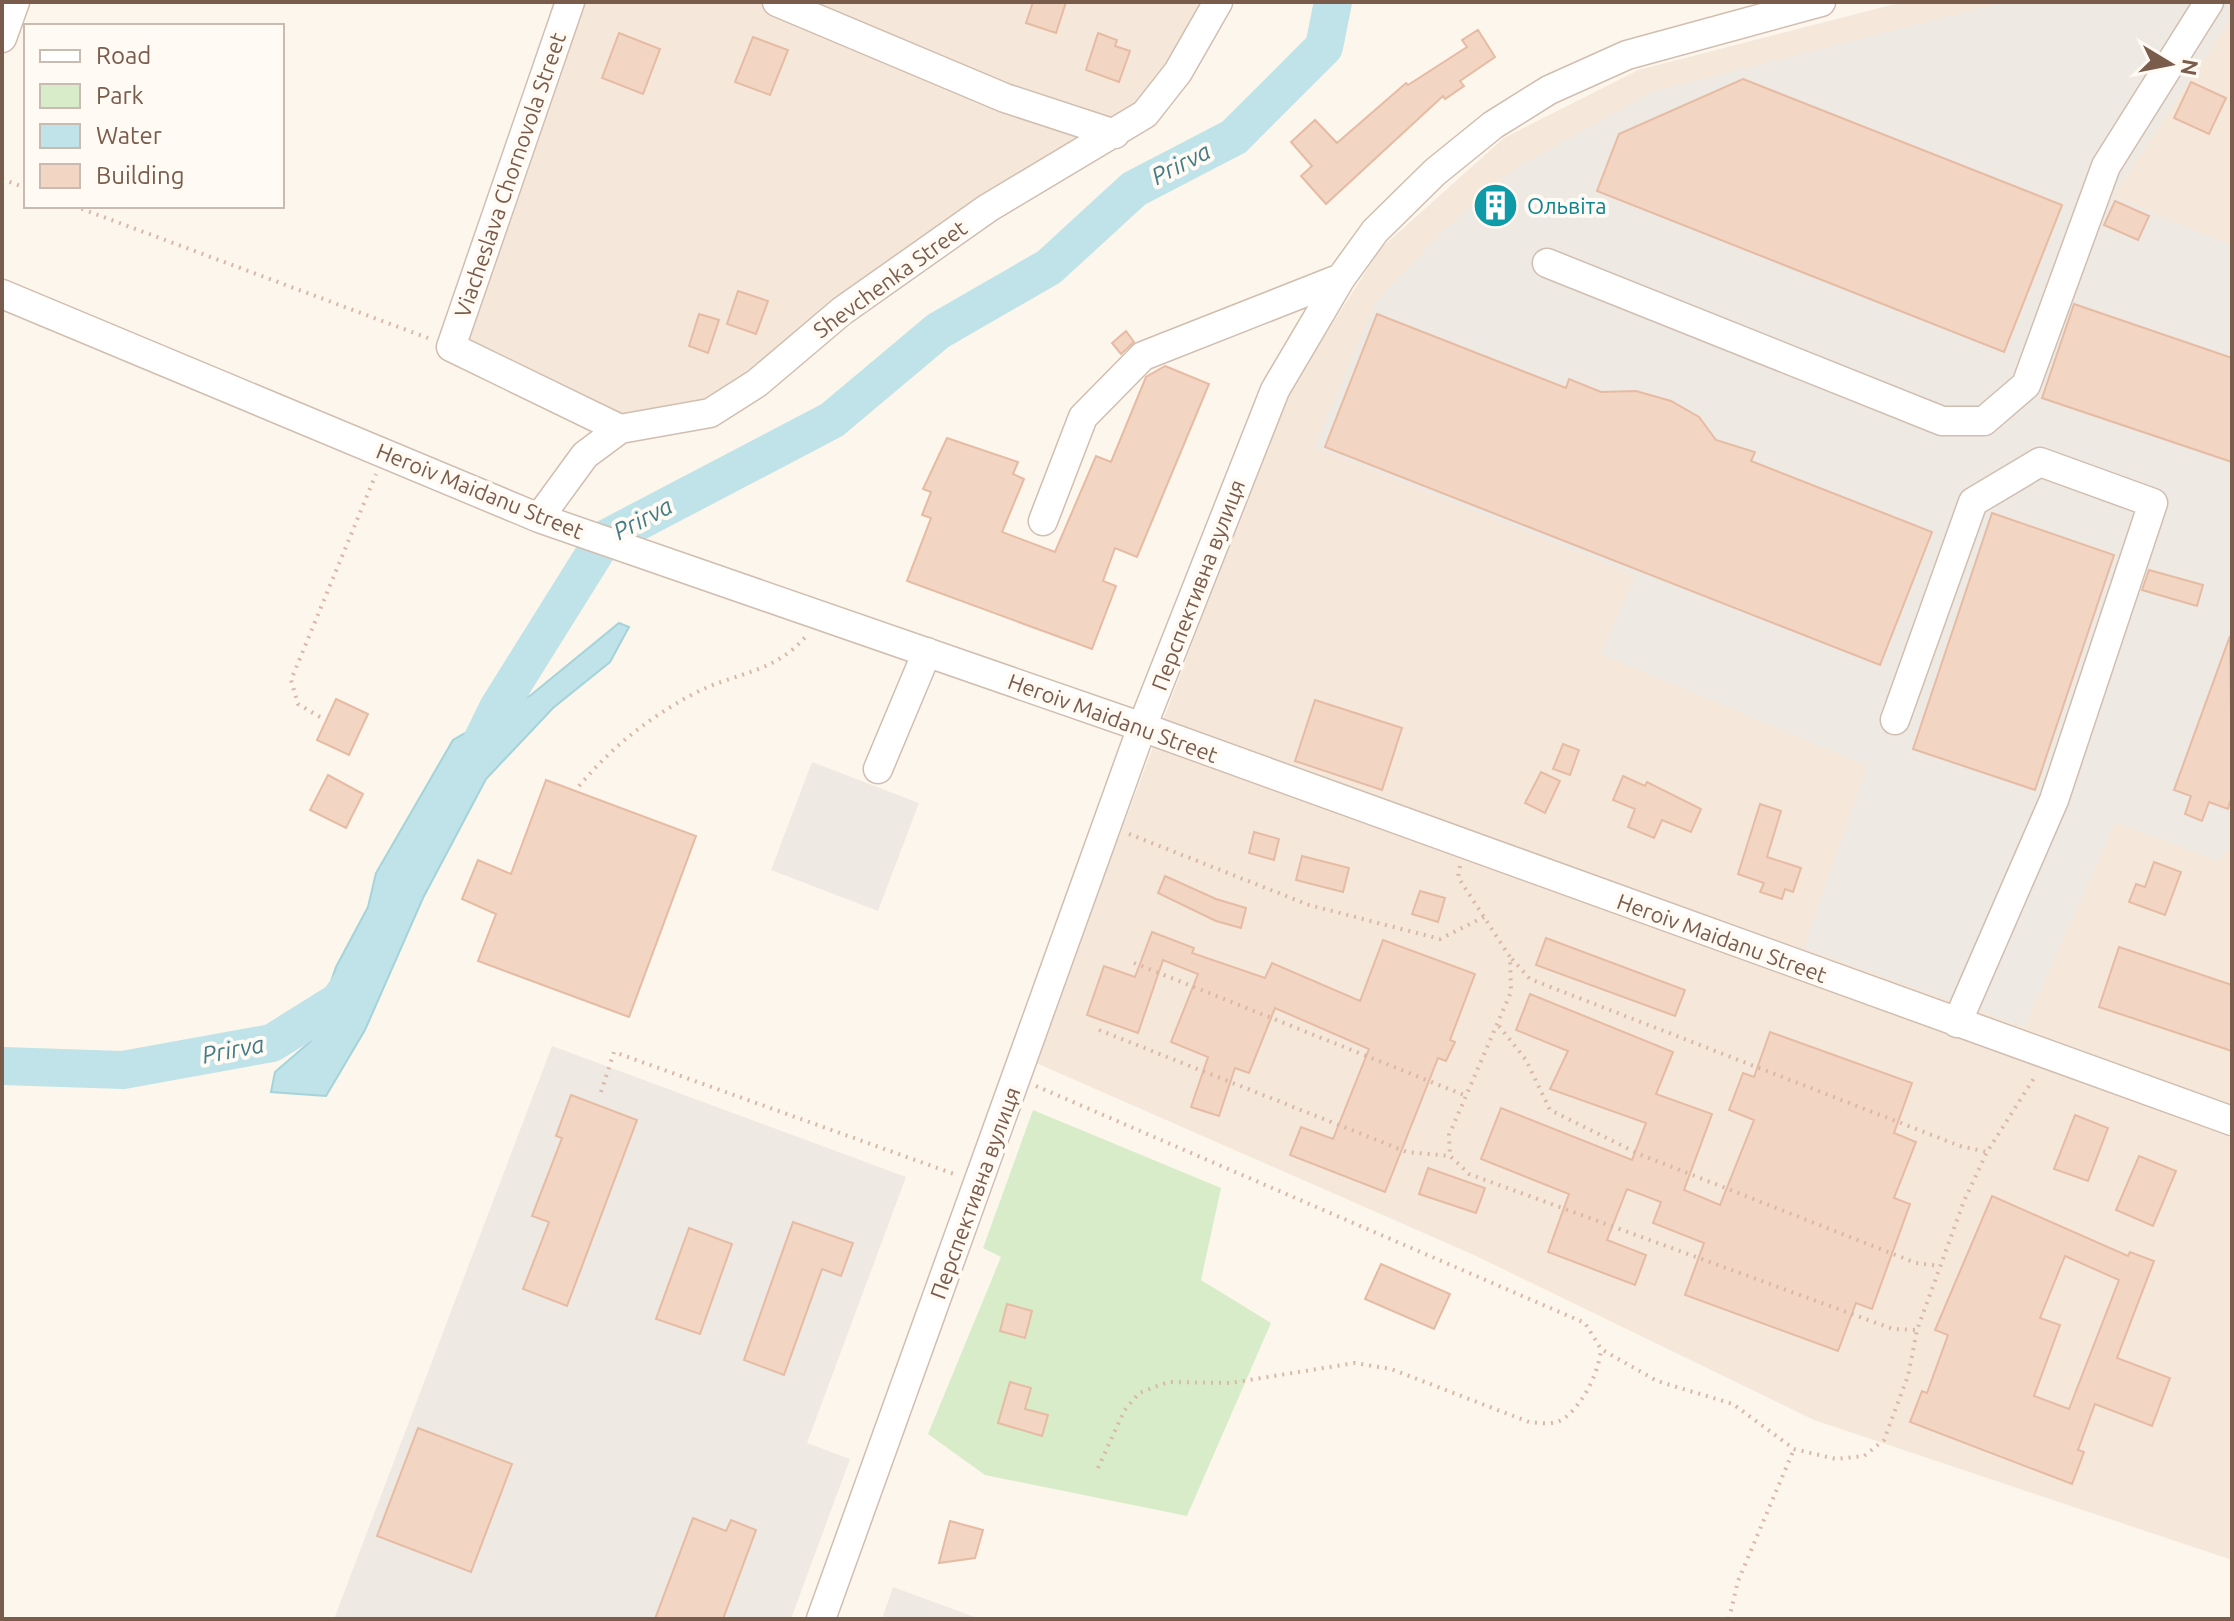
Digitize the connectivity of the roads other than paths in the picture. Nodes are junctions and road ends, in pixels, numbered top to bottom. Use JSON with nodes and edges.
{"nodes":[{"id":1,"x":15,"y":2,"type":"edge"},
{"id":2,"x":570,"y":2,"type":"edge"},
{"id":3,"x":777,"y":2,"type":"edge"},
{"id":4,"x":1217,"y":2,"type":"edge"},
{"id":5,"x":1821,"y":2,"type":"edge"},
{"id":6,"x":2209,"y":2,"type":"edge"},
{"id":7,"x":2,"y":38,"type":"edge"},
{"id":8,"x":1115,"y":134,"type":"junction"},
{"id":9,"x":1547,"y":263,"type":"dead end"},
{"id":10,"x":1341,"y":278,"type":"junction"},
{"id":11,"x":2,"y":294,"type":"edge"},
{"id":12,"x":620,"y":429,"type":"junction"},
{"id":13,"x":539,"y":518,"type":"junction"},
{"id":14,"x":1043,"y":521,"type":"dead end"},
{"id":15,"x":927,"y":652,"type":"junction"},
{"id":16,"x":1895,"y":720,"type":"dead end"},
{"id":17,"x":1142,"y":727,"type":"junction"},
{"id":18,"x":878,"y":769,"type":"dead end"},
{"id":19,"x":1957,"y":1023,"type":"junction"},
{"id":20,"x":2232,"y":1121,"type":"edge"},
{"id":21,"x":821,"y":1619,"type":"edge"}],
"edges":[{"from":1,"to":7,"type":"street"},
{"from":2,"to":12,"type":"street","name":"Viacheslava Chornovola Street"},
{"from":3,"to":8,"type":"street"},
{"from":4,"to":8,"type":"street","name":"Shevchenka Street"},
{"from":5,"to":10,"type":"street","name":"Перспективна вулиця"},
{"from":6,"to":9,"type":"street"},
{"from":8,"to":12,"type":"street","name":"Shevchenka Street"},
{"from":10,"to":14,"type":"street"},
{"from":10,"to":17,"type":"street","name":"Перспективна вулиця"},
{"from":11,"to":13,"type":"street","name":"Heroiv Maidanu Street"},
{"from":12,"to":13,"type":"street","name":"Shevchenka Street"},
{"from":13,"to":15,"type":"street","name":"Heroiv Maidanu Street"},
{"from":15,"to":17,"type":"street","name":"Heroiv Maidanu Street"},
{"from":15,"to":18,"type":"street"},
{"from":16,"to":19,"type":"street"},
{"from":17,"to":19,"type":"street","name":"Heroiv Maidanu Street"},
{"from":17,"to":21,"type":"street","name":"Перспективна вулиця"},
{"from":19,"to":20,"type":"street","name":"Heroiv Maidanu Street"}]}
